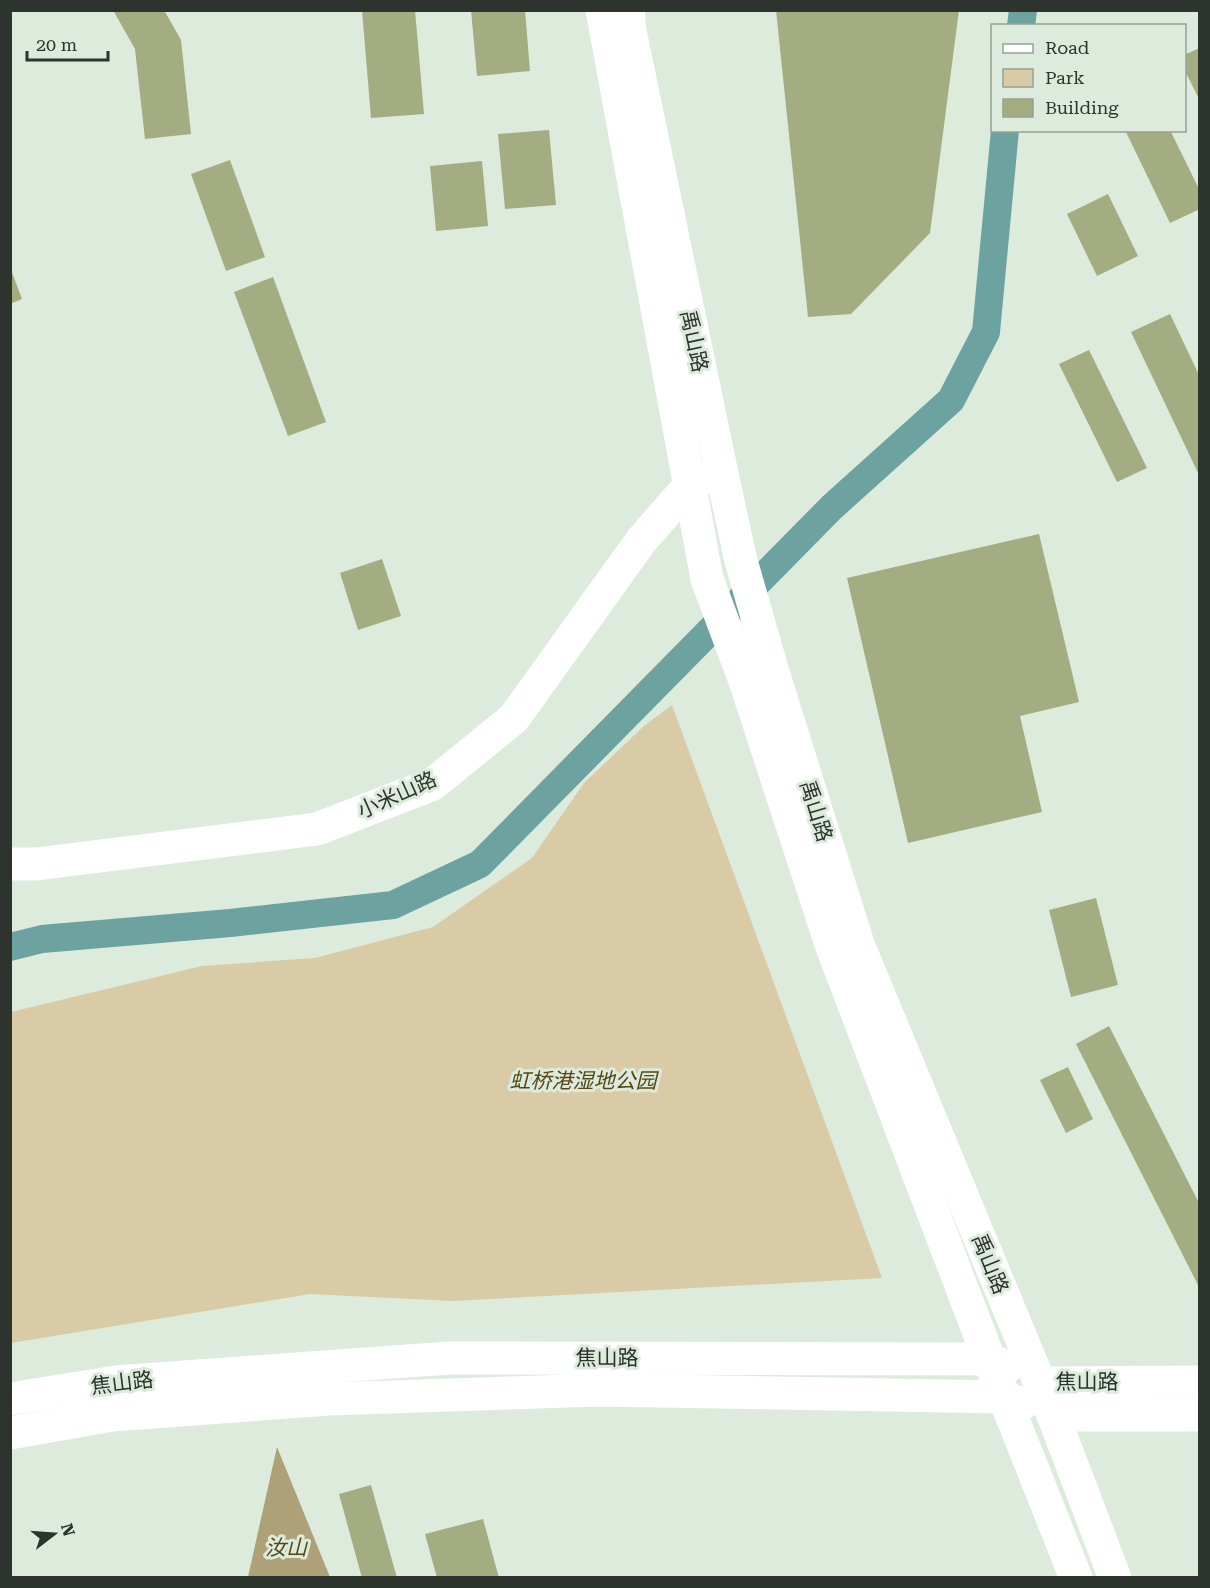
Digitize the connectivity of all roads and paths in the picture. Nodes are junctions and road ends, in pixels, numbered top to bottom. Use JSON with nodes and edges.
{"nodes":[{"id":1,"x":602,"y":10,"type":"edge"},
{"id":2,"x":628,"y":10,"type":"edge"},
{"id":3,"x":721,"y":469,"type":"junction"},
{"id":4,"x":689,"y":486,"type":"junction"},
{"id":5,"x":758,"y":675,"type":"junction"},
{"id":6,"x":10,"y":864,"type":"edge"},
{"id":7,"x":989,"y":1359,"type":"junction"},
{"id":8,"x":1200,"y":1382,"type":"edge"},
{"id":9,"x":1039,"y":1383,"type":"junction"},
{"id":10,"x":1004,"y":1397,"type":"junction"},
{"id":11,"x":10,"y":1399,"type":"edge"},
{"id":12,"x":1053,"y":1415,"type":"junction"},
{"id":13,"x":1200,"y":1415,"type":"edge"},
{"id":14,"x":10,"y":1433,"type":"edge"},
{"id":15,"x":1076,"y":1578,"type":"edge"},
{"id":16,"x":1115,"y":1578,"type":"edge"}],
"edges":[{"from":1,"to":4,"type":"main road","name":"禹山路"},
{"from":2,"to":3,"type":"main road","name":"禹山路"},
{"from":3,"to":4,"type":"main road","name":"小米山路"},
{"from":3,"to":5,"type":"main road","name":"禹山路"},
{"from":4,"to":5,"type":"main road","name":"禹山路"},
{"from":4,"to":6,"type":"main road","name":"小米山路"},
{"from":5,"to":7,"type":"main road","name":"禹山路"},
{"from":5,"to":9,"type":"main road","name":"禹山路"},
{"from":7,"to":9,"type":"main road","name":"焦山路"},
{"from":7,"to":10,"type":"main road","name":"禹山路"},
{"from":7,"to":11,"type":"main road","name":"焦山路"},
{"from":8,"to":9,"type":"main road","name":"焦山路"},
{"from":9,"to":12,"type":"main road","name":"禹山路"},
{"from":10,"to":12,"type":"main road","name":"焦山路"},
{"from":10,"to":14,"type":"main road","name":"焦山路"},
{"from":10,"to":15,"type":"main road","name":"禹山路"},
{"from":12,"to":13,"type":"main road","name":"焦山路"},
{"from":12,"to":16,"type":"main road","name":"禹山路"}]}
